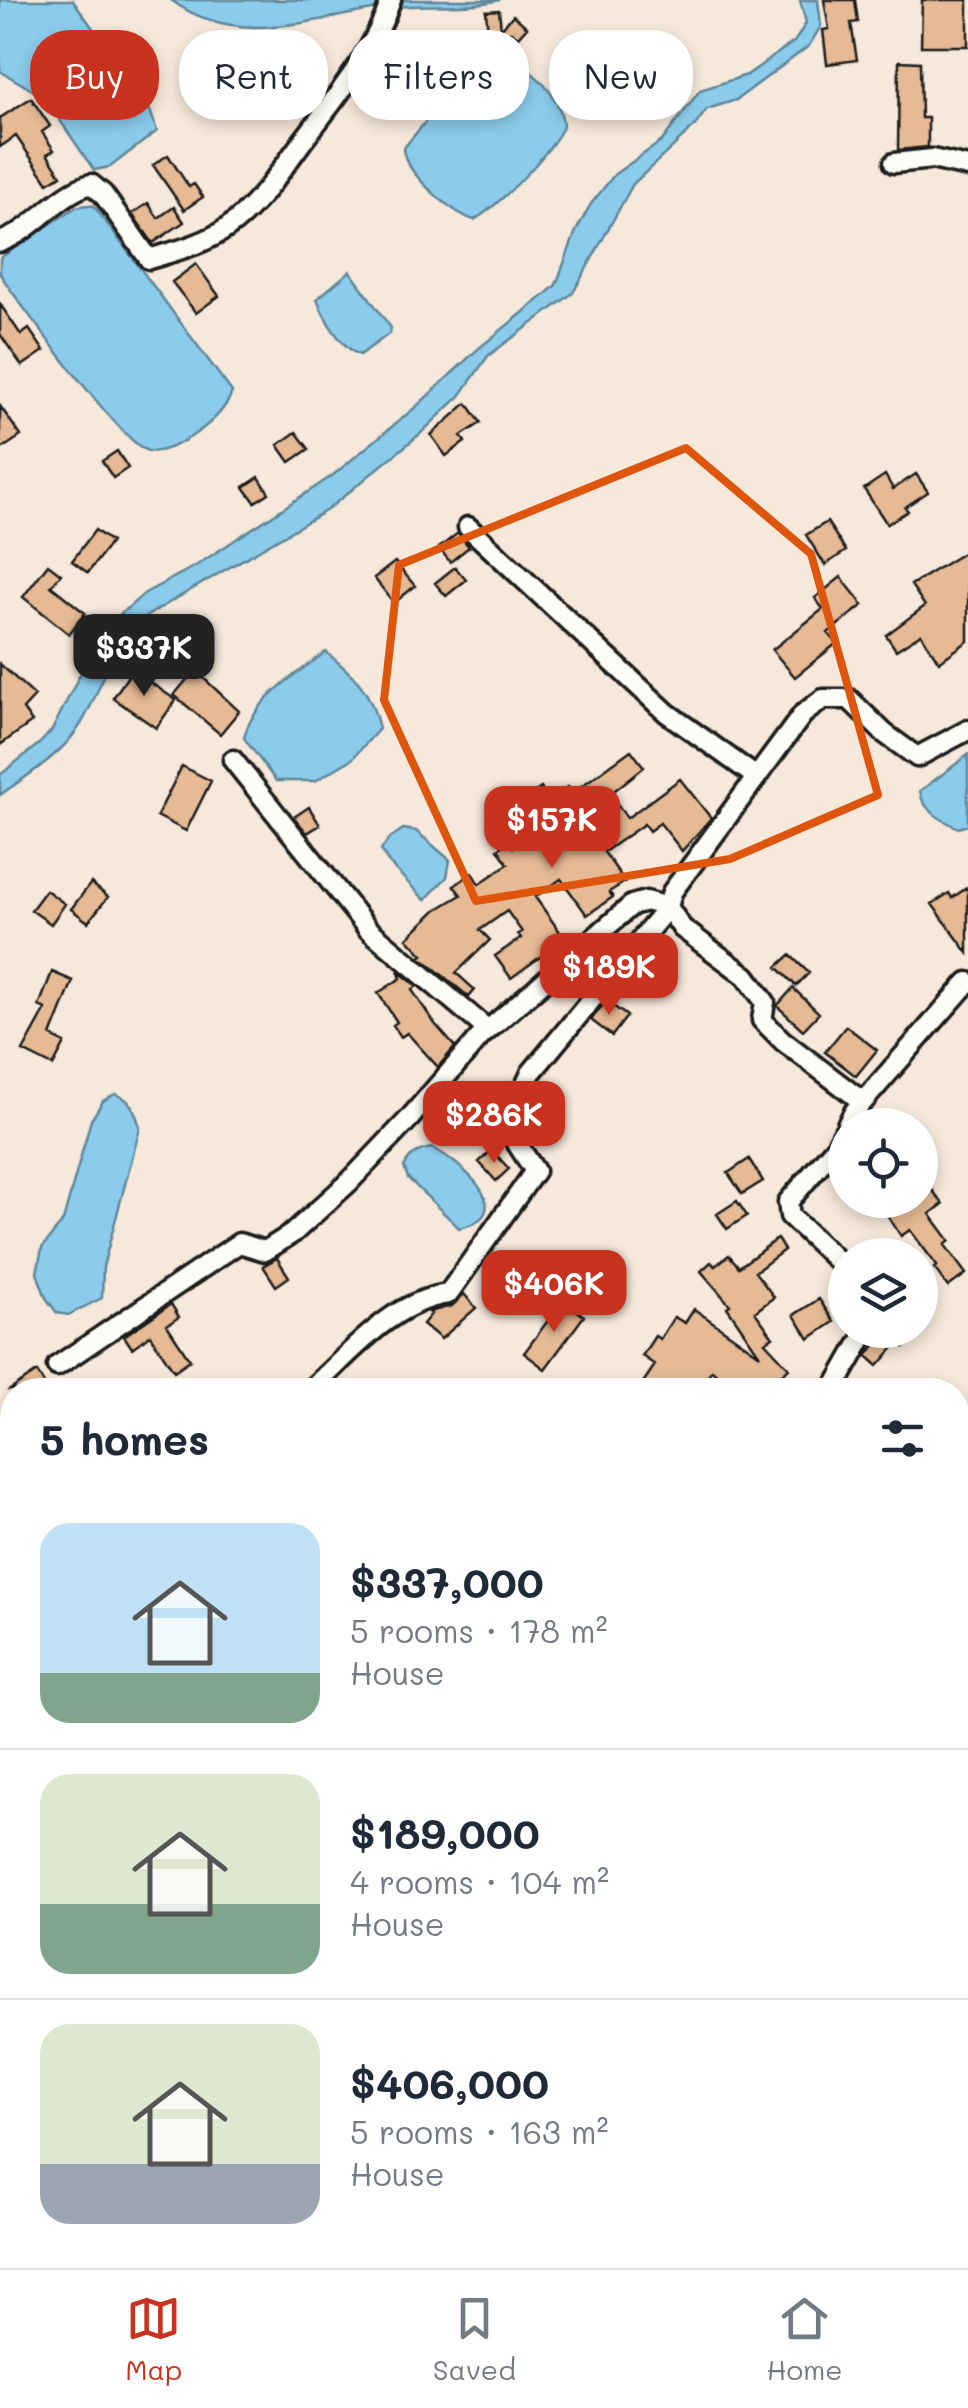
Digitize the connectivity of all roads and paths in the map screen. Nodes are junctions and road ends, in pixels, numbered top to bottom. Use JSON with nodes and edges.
{"nodes":[{"id":1,"x":391,"y":0,"type":"edge"},
{"id":2,"x":894,"y":163,"type":"dead end"},
{"id":3,"x":968,"y":166,"type":"edge"},
{"id":4,"x":0,"y":242,"type":"edge"},
{"id":5,"x":468,"y":527,"type":"dead end"},
{"id":6,"x":968,"y":730,"type":"edge"},
{"id":7,"x":233,"y":760,"type":"dead end"},
{"id":8,"x":755,"y":776,"type":"junction"},
{"id":9,"x":668,"y":907,"type":"junction"},
{"id":10,"x":968,"y":982,"type":"edge"},
{"id":11,"x":488,"y":1030,"type":"junction"},
{"id":12,"x":863,"y":1102,"type":"junction"},
{"id":13,"x":859,"y":1108,"type":"edge"},
{"id":14,"x":828,"y":1156,"type":"edge"},
{"id":15,"x":828,"y":1252,"type":"edge"},
{"id":16,"x":858,"y":1348,"type":"edge"},
{"id":17,"x":58,"y":1366,"type":"dead end"},
{"id":18,"x":323,"y":1378,"type":"edge"},
{"id":19,"x":840,"y":1378,"type":"edge"}],
"edges":[{"from":1,"to":4,"type":"street"},
{"from":2,"to":3,"type":"street"},
{"from":5,"to":8,"type":"street"},
{"from":6,"to":8,"type":"street"},
{"from":7,"to":11,"type":"street"},
{"from":8,"to":9,"type":"street"},
{"from":9,"to":11,"type":"street"},
{"from":9,"to":12,"type":"street"},
{"from":9,"to":18,"type":"street"},
{"from":10,"to":12,"type":"street"},
{"from":11,"to":17,"type":"street"},
{"from":12,"to":13,"type":"street"},
{"from":14,"to":15,"type":"street"},
{"from":16,"to":19,"type":"street"}]}
